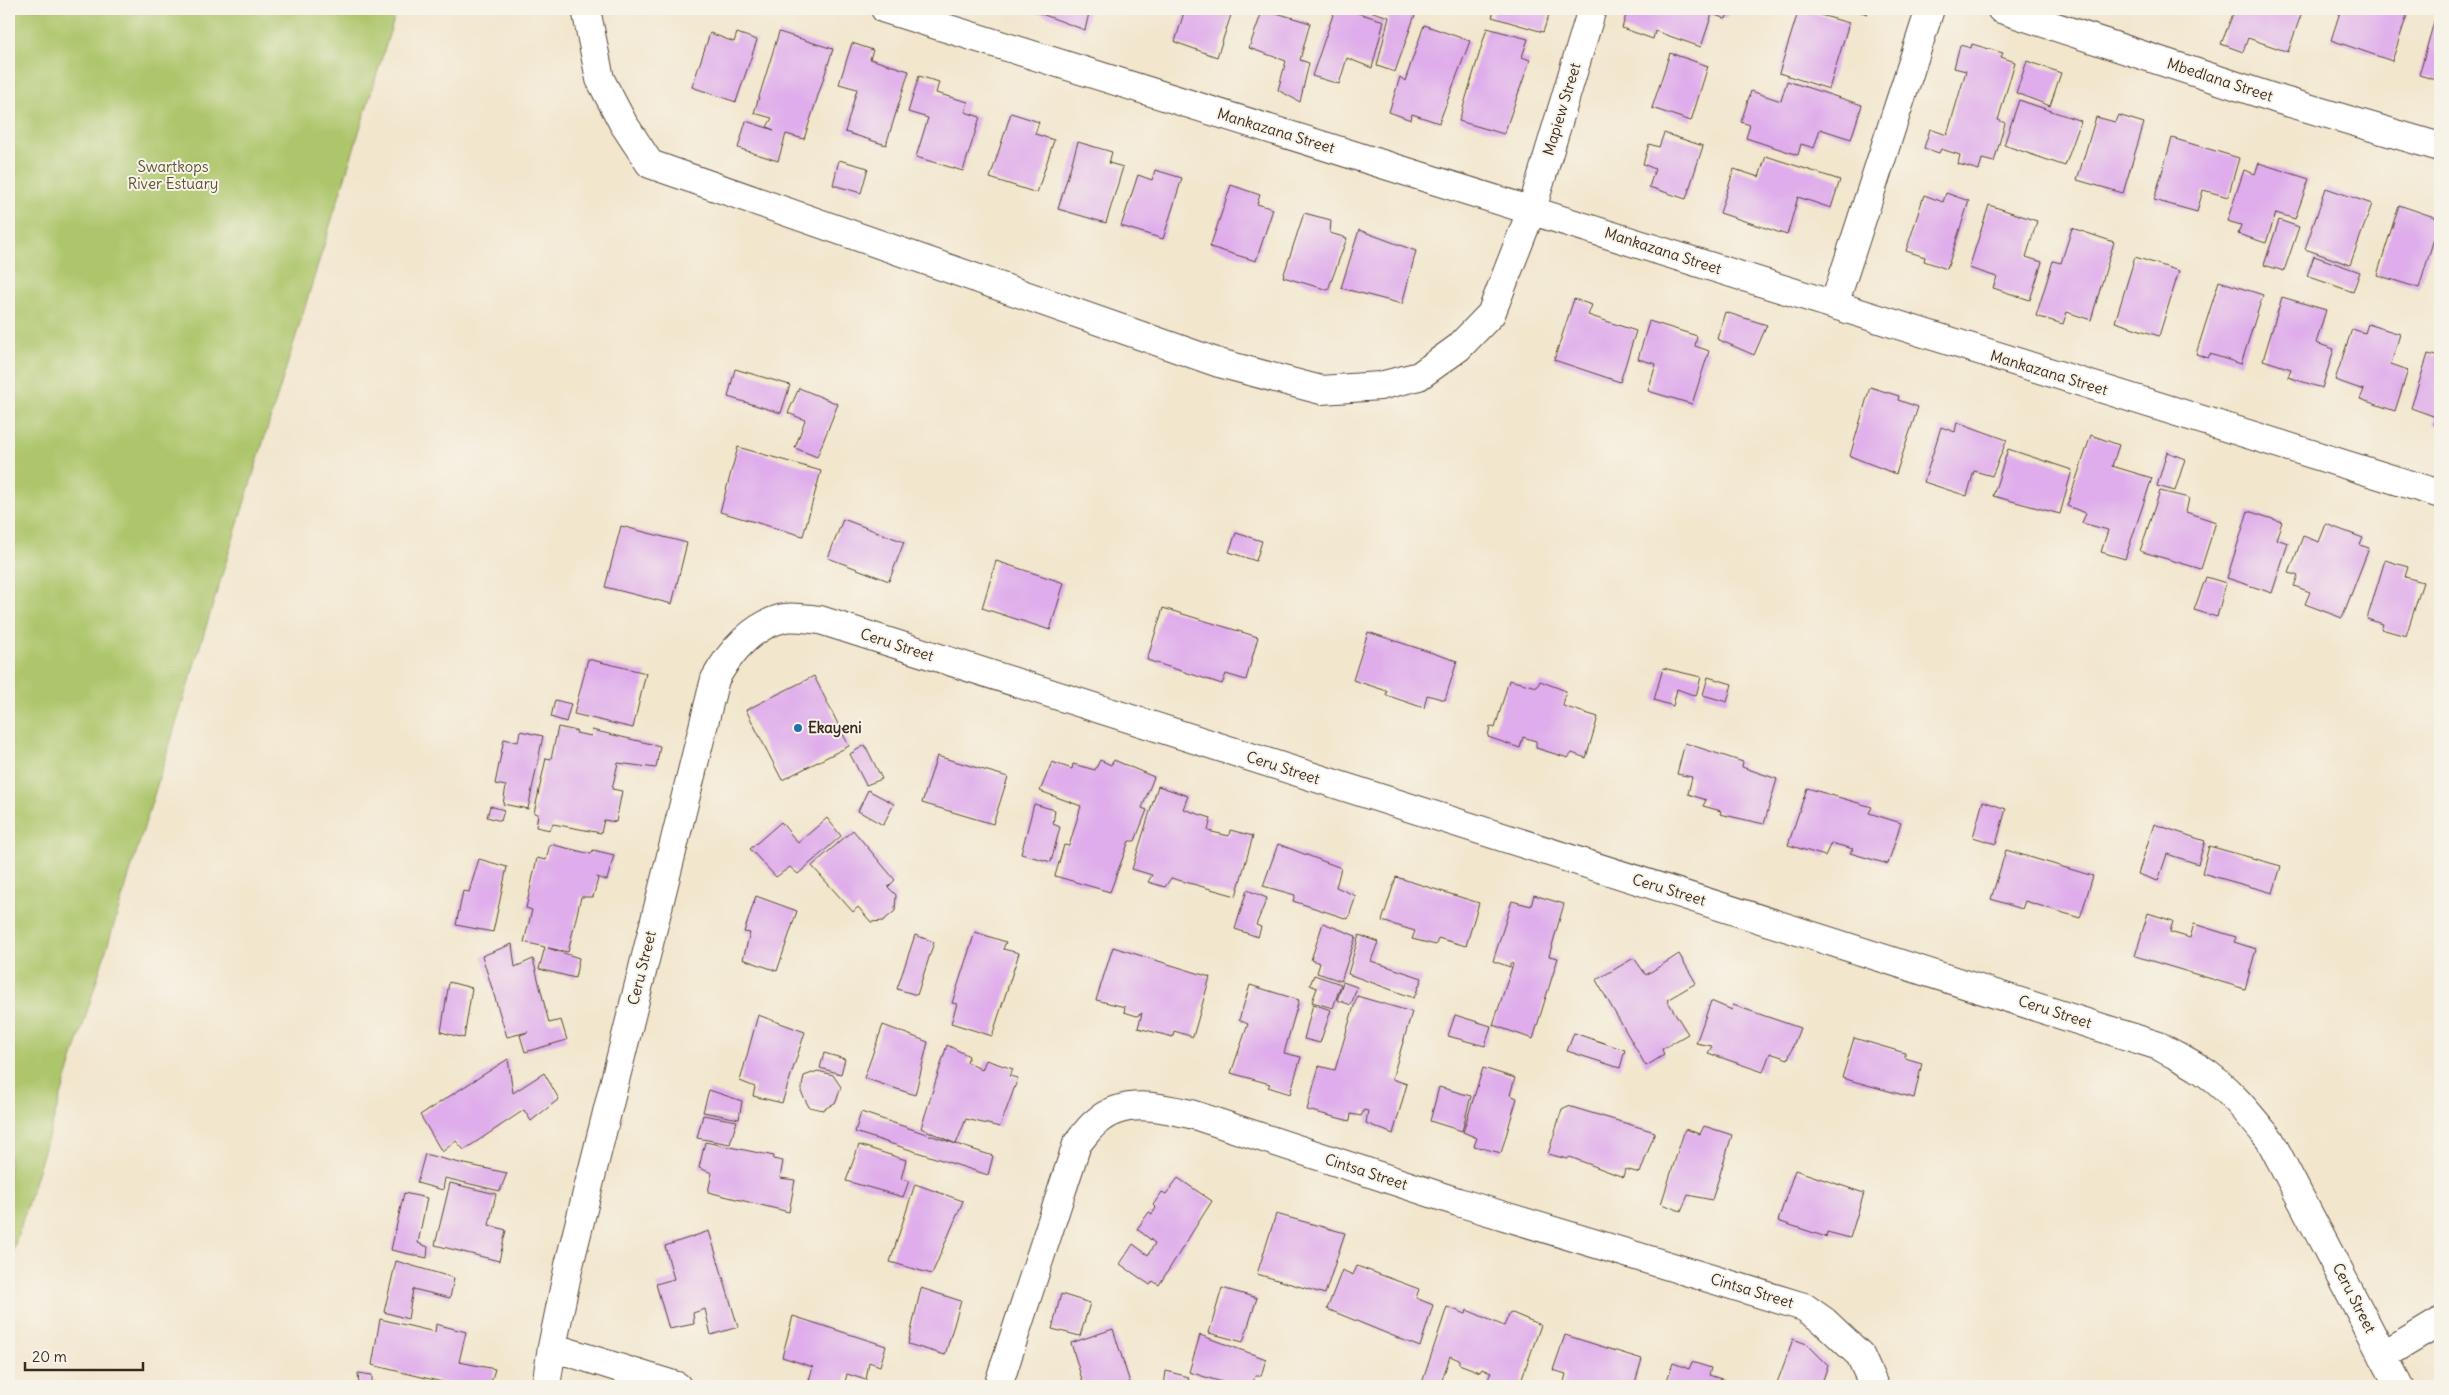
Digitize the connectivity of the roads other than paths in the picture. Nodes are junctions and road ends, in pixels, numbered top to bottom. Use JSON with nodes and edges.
{"nodes":[{"id":1,"x":586,"y":9,"type":"edge"},
{"id":2,"x":885,"y":9,"type":"edge"},
{"id":3,"x":1592,"y":9,"type":"edge"},
{"id":4,"x":1930,"y":9,"type":"edge"},
{"id":5,"x":2001,"y":9,"type":"edge"},
{"id":6,"x":917,"y":14,"type":"edge"},
{"id":7,"x":2440,"y":147,"type":"edge"},
{"id":8,"x":1532,"y":209,"type":"junction"},
{"id":9,"x":1834,"y":306,"type":"junction"},
{"id":10,"x":2440,"y":494,"type":"edge"},
{"id":11,"x":2440,"y":1322,"type":"edge"},
{"id":12,"x":552,"y":1347,"type":"junction"},
{"id":13,"x":2383,"y":1356,"type":"junction"},
{"id":14,"x":546,"y":1386,"type":"edge"},
{"id":15,"x":677,"y":1386,"type":"edge"},
{"id":16,"x":998,"y":1386,"type":"edge"},
{"id":17,"x":1874,"y":1386,"type":"edge"},
{"id":18,"x":2399,"y":1386,"type":"edge"}],
"edges":[{"from":1,"to":8,"type":"street","name":"Mapiew Street"},
{"from":2,"to":6,"type":"street","name":"Mankazana Street"},
{"from":3,"to":8,"type":"street","name":"Mapiew Street"},
{"from":4,"to":9,"type":"street"},
{"from":5,"to":7,"type":"street","name":"Mbedlana Street"},
{"from":6,"to":8,"type":"street","name":"Mankazana Street"},
{"from":8,"to":9,"type":"street","name":"Mankazana Street"},
{"from":9,"to":10,"type":"street","name":"Mankazana Street"},
{"from":11,"to":13,"type":"street"},
{"from":12,"to":13,"type":"street","name":"Ceru Street"},
{"from":12,"to":14,"type":"street","name":"Ceru Street"},
{"from":12,"to":15,"type":"street"},
{"from":13,"to":18,"type":"street","name":"Ceru Street"},
{"from":16,"to":17,"type":"street","name":"Cintsa Street"}]}
